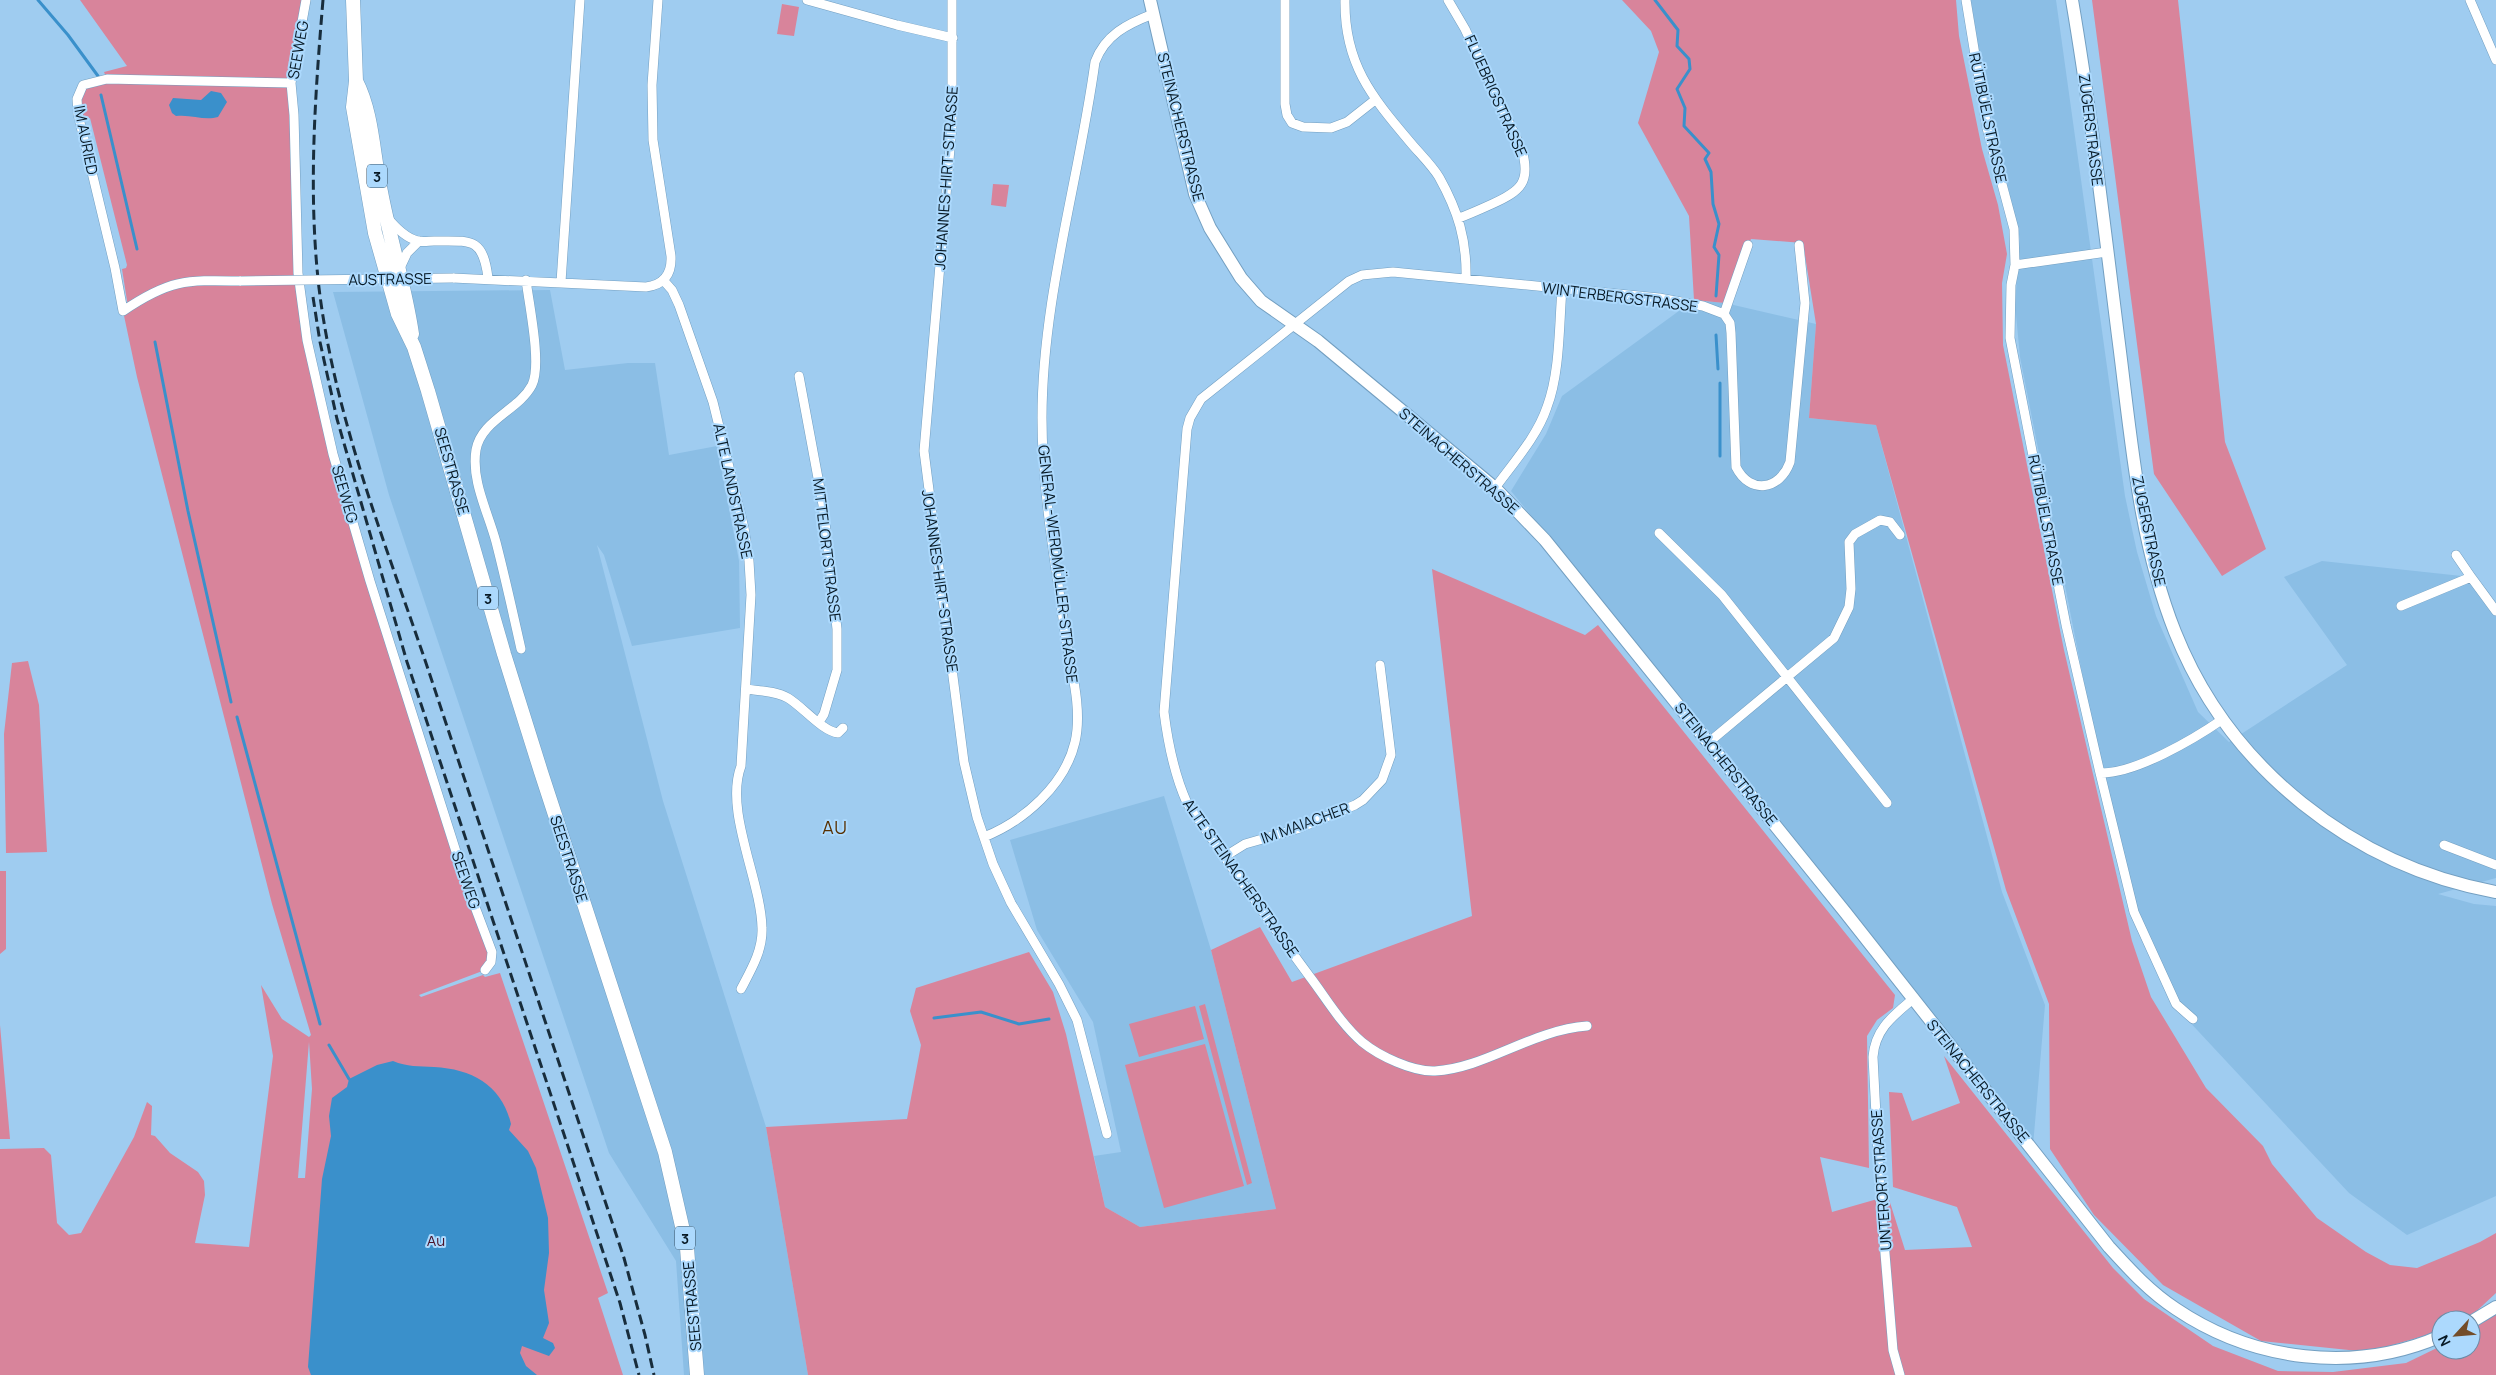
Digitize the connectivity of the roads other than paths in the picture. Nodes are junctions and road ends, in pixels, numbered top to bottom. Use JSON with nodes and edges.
{"nodes":[{"id":1,"x":306,"y":0,"type":"edge"},
{"id":2,"x":353,"y":0,"type":"edge"},
{"id":3,"x":580,"y":0,"type":"edge"},
{"id":4,"x":658,"y":0,"type":"edge"},
{"id":5,"x":807,"y":0,"type":"edge"},
{"id":6,"x":952,"y":0,"type":"edge"},
{"id":7,"x":1150,"y":0,"type":"edge"},
{"id":8,"x":1285,"y":0,"type":"edge"},
{"id":9,"x":1345,"y":0,"type":"edge"},
{"id":10,"x":1448,"y":0,"type":"edge"},
{"id":11,"x":1966,"y":0,"type":"edge"},
{"id":12,"x":2072,"y":0,"type":"edge"},
{"id":13,"x":2470,"y":0,"type":"edge"},
{"id":14,"x":1153,"y":14,"type":"junction"},
{"id":15,"x":953,"y":38,"type":"junction"},
{"id":16,"x":2496,"y":60,"type":"edge"},
{"id":17,"x":356,"y":81,"type":"junction"},
{"id":18,"x":291,"y":83,"type":"junction"},
{"id":19,"x":1375,"y":100,"type":"junction"},
{"id":20,"x":385,"y":214,"type":"junction"},
{"id":21,"x":1459,"y":218,"type":"junction"},
{"id":22,"x":419,"y":241,"type":"junction"},
{"id":23,"x":1748,"y":245,"type":"dead end"},
{"id":24,"x":1799,"y":245,"type":"dead end"},
{"id":25,"x":2107,"y":252,"type":"junction"},
{"id":26,"x":2015,"y":265,"type":"junction"},
{"id":27,"x":398,"y":272,"type":"junction"},
{"id":28,"x":488,"y":278,"type":"junction"},
{"id":29,"x":1466,"y":279,"type":"junction"},
{"id":30,"x":526,"y":280,"type":"junction"},
{"id":31,"x":664,"y":281,"type":"junction"},
{"id":32,"x":561,"y":282,"type":"junction"},
{"id":33,"x":1562,"y":288,"type":"junction"},
{"id":34,"x":123,"y":311,"type":"joint"},
{"id":35,"x":1724,"y":314,"type":"junction"},
{"id":36,"x":1295,"y":325,"type":"junction"},
{"id":37,"x":414,"y":347,"type":"junction"},
{"id":38,"x":799,"y":376,"type":"dead end"},
{"id":39,"x":1495,"y":488,"type":"junction"},
{"id":40,"x":1659,"y":533,"type":"dead end"},
{"id":41,"x":1900,"y":535,"type":"dead end"},
{"id":42,"x":2456,"y":555,"type":"dead end"},
{"id":43,"x":2470,"y":577,"type":"junction"},
{"id":44,"x":2401,"y":606,"type":"dead end"},
{"id":45,"x":2496,"y":611,"type":"edge"},
{"id":46,"x":521,"y":649,"type":"dead end"},
{"id":47,"x":1380,"y":665,"type":"dead end"},
{"id":48,"x":1788,"y":678,"type":"junction"},
{"id":49,"x":746,"y":689,"type":"junction"},
{"id":50,"x":2223,"y":719,"type":"junction"},
{"id":51,"x":819,"y":722,"type":"junction"},
{"id":52,"x":842,"y":728,"type":"dead end"},
{"id":53,"x":1708,"y":743,"type":"junction"},
{"id":54,"x":2100,"y":773,"type":"junction"},
{"id":55,"x":1887,"y":803,"type":"dead end"},
{"id":56,"x":984,"y":837,"type":"junction"},
{"id":57,"x":2444,"y":845,"type":"dead end"},
{"id":58,"x":1224,"y":858,"type":"junction"},
{"id":59,"x":2496,"y":865,"type":"edge"},
{"id":60,"x":2496,"y":892,"type":"edge"},
{"id":61,"x":485,"y":970,"type":"dead end"},
{"id":62,"x":741,"y":989,"type":"dead end"},
{"id":63,"x":1913,"y":999,"type":"junction"},
{"id":64,"x":2192,"y":1019,"type":"dead end"},
{"id":65,"x":1587,"y":1026,"type":"dead end"},
{"id":66,"x":1107,"y":1134,"type":"dead end"},
{"id":67,"x":2496,"y":1307,"type":"edge"},
{"id":68,"x":2481,"y":1316,"type":"edge"},
{"id":69,"x":2431,"y":1341,"type":"edge"},
{"id":70,"x":698,"y":1375,"type":"edge"},
{"id":71,"x":1900,"y":1375,"type":"edge"}],
"edges":[{"from":1,"to":18,"type":"street","name":"SEEWEG"},
{"from":2,"to":17,"type":"main road","name":"SEESTRASSE","number":"3"},
{"from":3,"to":32,"type":"street"},
{"from":4,"to":31,"type":"street"},
{"from":5,"to":15,"type":"street"},
{"from":6,"to":15,"type":"street","name":"JOHANNES-HIRT-STRASSE"},
{"from":7,"to":14,"type":"street","name":"STEINACHERSTRASSE"},
{"from":8,"to":19,"type":"street"},
{"from":9,"to":19,"type":"street"},
{"from":10,"to":21,"type":"street","name":"FLUEBRIGSTRASSE"},
{"from":11,"to":26,"type":"street","name":"RÜTIBÜELSTRASSE"},
{"from":12,"to":25,"type":"street","name":"ZUGERSTRASSE"},
{"from":13,"to":16,"type":"street"},
{"from":14,"to":36,"type":"street","name":"STEINACHERSTRASSE"},
{"from":14,"to":56,"type":"street","name":"GENERAL-WERDMÜLLER-STRASSE"},
{"from":15,"to":56,"type":"street","name":"JOHANNES-HIRT-STRASSE"},
{"from":17,"to":20,"type":"main road","name":"SEESTRASSE","number":"3"},
{"from":17,"to":37,"type":"main road","name":"SEESTRASSE","number":"3"},
{"from":18,"to":34,"type":"street","name":"IM AURIED"},
{"from":18,"to":61,"type":"street","name":"SEEWEG"},
{"from":19,"to":21,"type":"street"},
{"from":20,"to":22,"type":"street"},
{"from":20,"to":27,"type":"main road","name":"SEESTRASSE","number":"3"},
{"from":21,"to":29,"type":"street"},
{"from":22,"to":27,"type":"street"},
{"from":22,"to":28,"type":"street"},
{"from":23,"to":35,"type":"street"},
{"from":24,"to":35,"type":"street"},
{"from":25,"to":26,"type":"street"},
{"from":25,"to":50,"type":"street","name":"ZUGERSTRASSE"},
{"from":26,"to":54,"type":"street","name":"RÜTIBÜELSTRASSE"},
{"from":27,"to":37,"type":"main road","name":"SEESTRASSE","number":"3"},
{"from":28,"to":30,"type":"street","name":"AUSTRASSE"},
{"from":28,"to":34,"type":"street","name":"AUSTRASSE","bridge":true},
{"from":29,"to":33,"type":"street","name":"WINTERBERGSTRASSE"},
{"from":29,"to":36,"type":"street","name":"WINTERBERGSTRASSE"},
{"from":30,"to":32,"type":"street","name":"AUSTRASSE"},
{"from":30,"to":46,"type":"street"},
{"from":31,"to":32,"type":"street","name":"AUSTRASSE"},
{"from":31,"to":49,"type":"street","name":"ALTE LANDSTRASSE"},
{"from":33,"to":35,"type":"street","name":"WINTERBERGSTRASSE"},
{"from":33,"to":39,"type":"street"},
{"from":36,"to":39,"type":"street","name":"STEINACHERSTRASSE"},
{"from":36,"to":58,"type":"street","name":"ALTE STEINACHERSTRASSE"},
{"from":37,"to":70,"type":"main road","name":"SEESTRASSE","number":"3"},
{"from":38,"to":51,"type":"street","name":"MITTELORTSTRASSE"},
{"from":39,"to":53,"type":"street","name":"STEINACHERSTRASSE"},
{"from":40,"to":48,"type":"street"},
{"from":41,"to":48,"type":"street"},
{"from":42,"to":43,"type":"street"},
{"from":43,"to":44,"type":"street"},
{"from":43,"to":45,"type":"street"},
{"from":47,"to":58,"type":"street","name":"IM MAIACHER"},
{"from":48,"to":53,"type":"street"},
{"from":48,"to":55,"type":"street"},
{"from":49,"to":51,"type":"street"},
{"from":49,"to":62,"type":"street","name":"ALTE LANDSTRASSE"},
{"from":50,"to":54,"type":"street"},
{"from":50,"to":60,"type":"street","name":"ZUGERSTRASSE"},
{"from":51,"to":52,"type":"street"},
{"from":53,"to":63,"type":"street","name":"STEINACHERSTRASSE"},
{"from":54,"to":64,"type":"street","name":"RÜTIBÜELSTRASSE"},
{"from":56,"to":66,"type":"street","name":"JOHANNES-HIRT-STRASSE"},
{"from":57,"to":59,"type":"street"},
{"from":58,"to":65,"type":"street","name":"ALTE STEINACHERSTRASSE"},
{"from":63,"to":69,"type":"street","name":"STEINACHERSTRASSE"},
{"from":63,"to":71,"type":"street","name":"UNTERORTSTRASSE"},
{"from":67,"to":68,"type":"street"}]}
